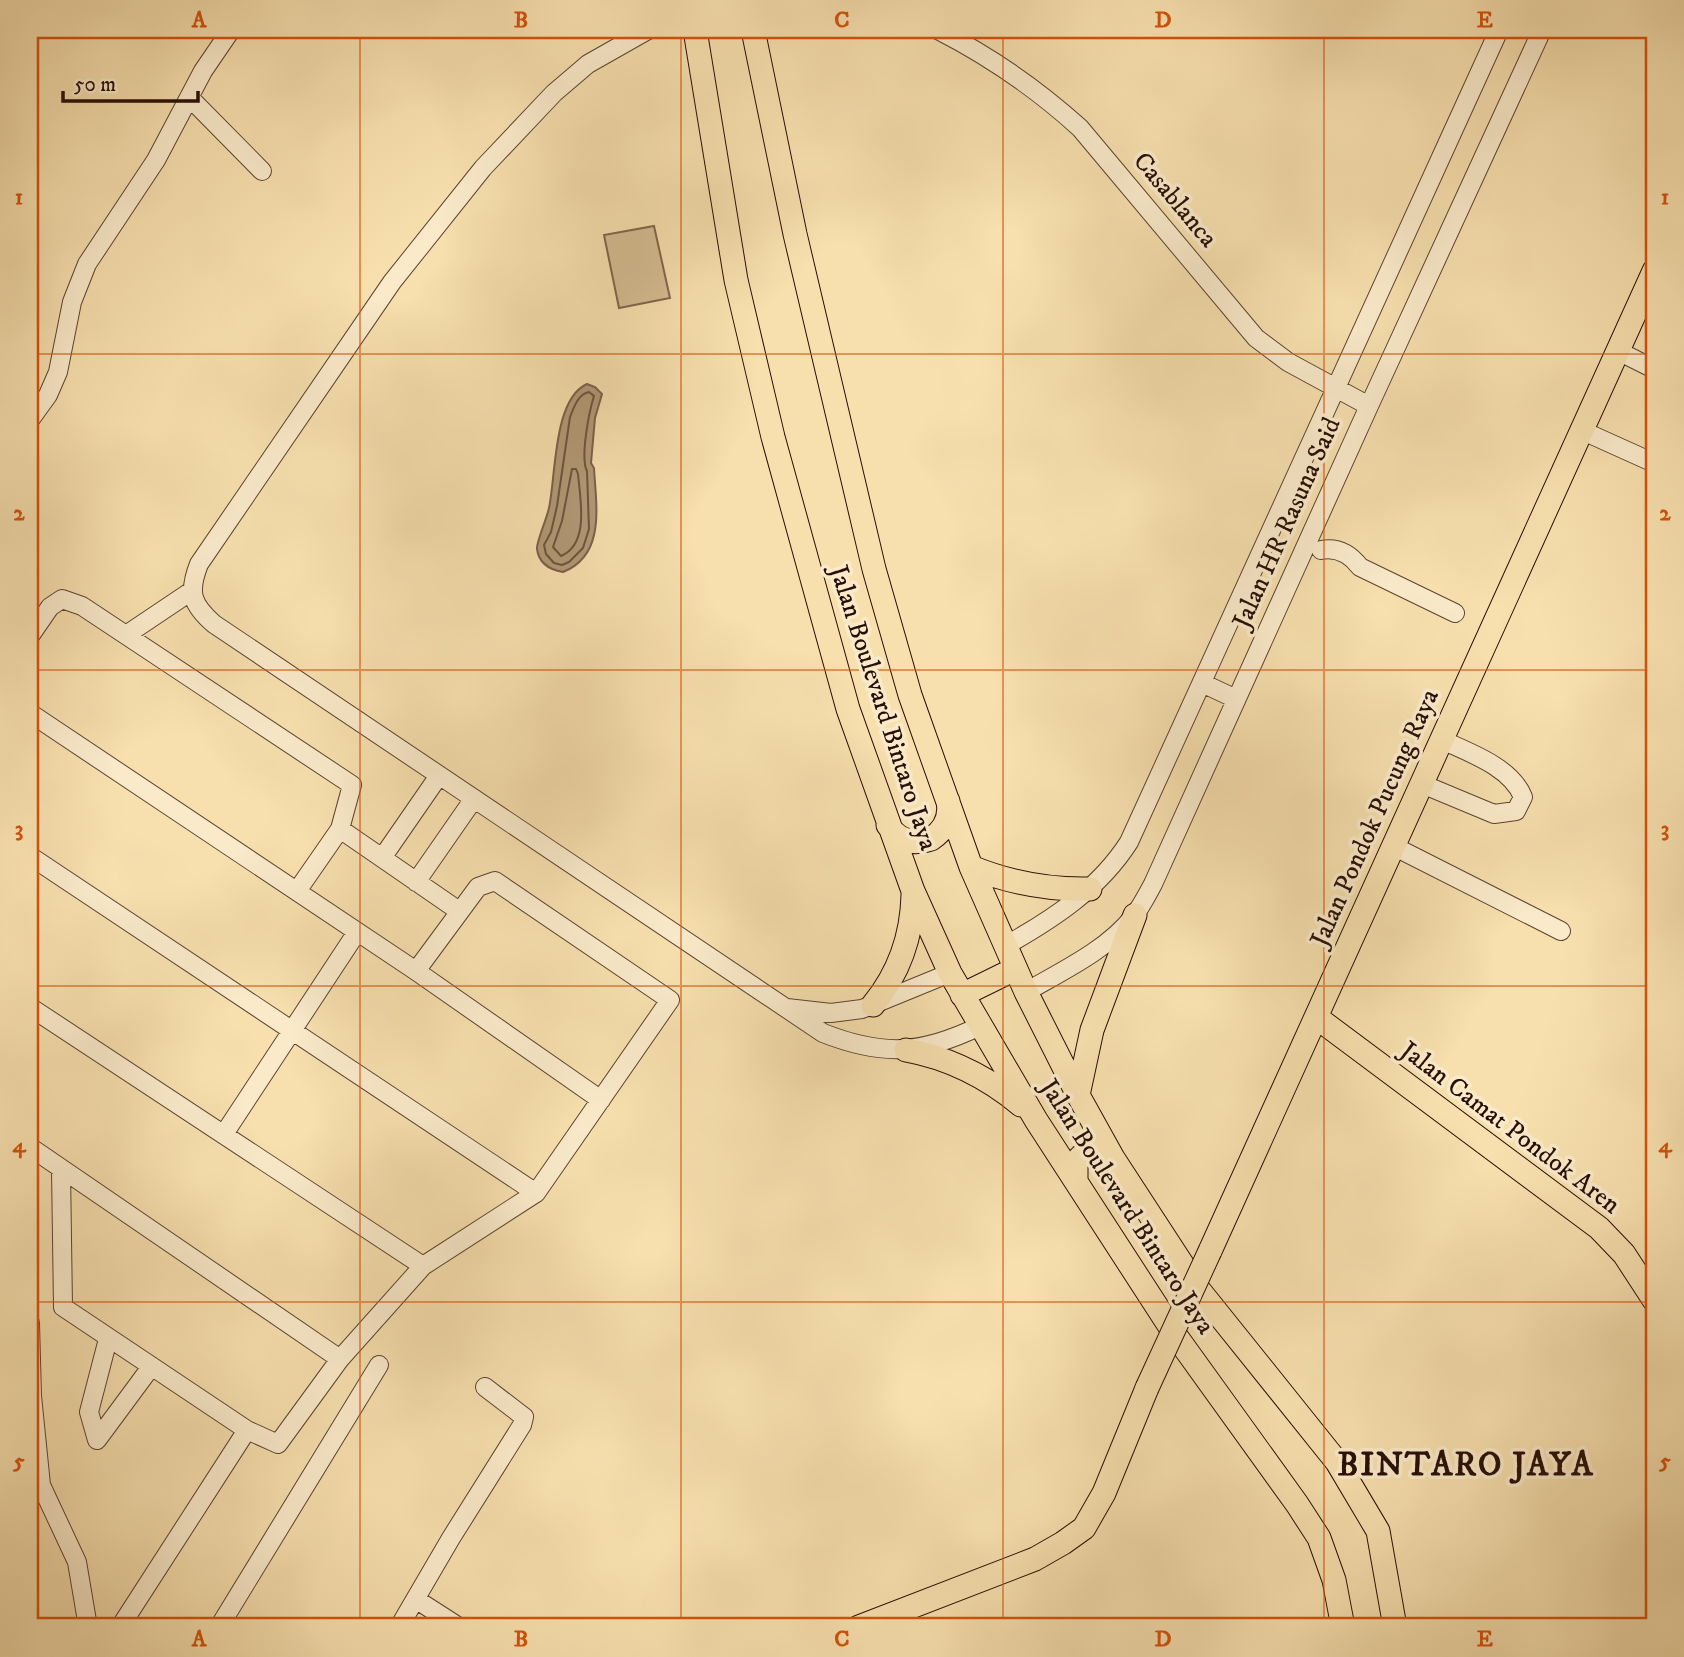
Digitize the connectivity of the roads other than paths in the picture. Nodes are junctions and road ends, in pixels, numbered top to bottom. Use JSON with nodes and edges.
{"nodes":[{"id":1,"x":230,"y":30,"type":"edge"},
{"id":2,"x":648,"y":30,"type":"edge"},
{"id":3,"x":695,"y":30,"type":"edge"},
{"id":4,"x":938,"y":30,"type":"edge"},
{"id":5,"x":1499,"y":30,"type":"edge"},
{"id":6,"x":1542,"y":30,"type":"edge"},
{"id":7,"x":756,"y":32,"type":"edge"},
{"id":8,"x":189,"y":97,"type":"junction"},
{"id":9,"x":262,"y":171,"type":"dead end"},
{"id":10,"x":1654,"y":271,"type":"edge"},
{"id":11,"x":1618,"y":351,"type":"junction"},
{"id":12,"x":1654,"y":369,"type":"edge"},
{"id":13,"x":1335,"y":388,"type":"junction"},
{"id":14,"x":1369,"y":406,"type":"junction"},
{"id":15,"x":30,"y":420,"type":"edge"},
{"id":16,"x":1583,"y":431,"type":"junction"},
{"id":17,"x":1654,"y":463,"type":"edge"},
{"id":18,"x":1314,"y":547,"type":"junction"},
{"id":19,"x":193,"y":590,"type":"junction"},
{"id":20,"x":1455,"y":613,"type":"dead end"},
{"id":21,"x":126,"y":635,"type":"junction"},
{"id":22,"x":30,"y":636,"type":"edge"},
{"id":23,"x":1202,"y":683,"type":"junction"},
{"id":24,"x":1236,"y":699,"type":"junction"},
{"id":25,"x":30,"y":713,"type":"edge"},
{"id":26,"x":1442,"y":740,"type":"junction"},
{"id":27,"x":438,"y":777,"type":"junction"},
{"id":28,"x":1422,"y":784,"type":"junction"},
{"id":29,"x":473,"y":800,"type":"junction"},
{"id":30,"x":948,"y":801,"type":"junction"},
{"id":31,"x":887,"y":823,"type":"junction"},
{"id":32,"x":340,"y":829,"type":"junction"},
{"id":33,"x":1394,"y":846,"type":"junction"},
{"id":34,"x":30,"y":856,"type":"edge"},
{"id":35,"x":382,"y":858,"type":"junction"},
{"id":36,"x":971,"y":867,"type":"junction"},
{"id":37,"x":416,"y":882,"type":"junction"},
{"id":38,"x":1090,"y":889,"type":"junction"},
{"id":39,"x":297,"y":891,"type":"junction"},
{"id":40,"x":913,"y":891,"type":"junction"},
{"id":41,"x":459,"y":911,"type":"junction"},
{"id":42,"x":1135,"y":915,"type":"junction"},
{"id":43,"x":1561,"y":931,"type":"dead end"},
{"id":44,"x":357,"y":932,"type":"junction"},
{"id":45,"x":1005,"y":946,"type":"junction"},
{"id":46,"x":1015,"y":970,"type":"junction"},
{"id":47,"x":416,"y":971,"type":"junction"},
{"id":48,"x":950,"y":973,"type":"junction"},
{"id":49,"x":1026,"y":992,"type":"junction"},
{"id":50,"x":962,"y":995,"type":"junction"},
{"id":51,"x":873,"y":1005,"type":"junction"},
{"id":52,"x":30,"y":1007,"type":"edge"},
{"id":53,"x":784,"y":1008,"type":"junction"},
{"id":54,"x":1316,"y":1017,"type":"junction"},
{"id":55,"x":980,"y":1026,"type":"junction"},
{"id":56,"x":292,"y":1031,"type":"junction"},
{"id":57,"x":906,"y":1050,"type":"junction"},
{"id":58,"x":1078,"y":1095,"type":"junction"},
{"id":59,"x":601,"y":1100,"type":"junction"},
{"id":60,"x":1036,"y":1120,"type":"junction"},
{"id":61,"x":224,"y":1134,"type":"junction"},
{"id":62,"x":30,"y":1147,"type":"edge"},
{"id":63,"x":1113,"y":1158,"type":"junction"},
{"id":64,"x":61,"y":1170,"type":"junction"},
{"id":65,"x":1076,"y":1181,"type":"junction"},
{"id":66,"x":536,"y":1193,"type":"junction"},
{"id":67,"x":423,"y":1266,"type":"junction"},
{"id":68,"x":1654,"y":1300,"type":"edge"},
{"id":69,"x":30,"y":1323,"type":"edge"},
{"id":70,"x":108,"y":1339,"type":"junction"},
{"id":71,"x":340,"y":1359,"type":"junction"},
{"id":72,"x":379,"y":1365,"type":"dead end"},
{"id":73,"x":151,"y":1367,"type":"junction"},
{"id":74,"x":485,"y":1387,"type":"dead end"},
{"id":75,"x":31,"y":1396,"type":"edge"},
{"id":76,"x":247,"y":1430,"type":"junction"},
{"id":77,"x":35,"y":1484,"type":"edge"},
{"id":78,"x":416,"y":1600,"type":"junction"},
{"id":79,"x":122,"y":1624,"type":"dead end"},
{"id":80,"x":88,"y":1627,"type":"edge"},
{"id":81,"x":219,"y":1627,"type":"edge"},
{"id":82,"x":399,"y":1627,"type":"edge"},
{"id":83,"x":459,"y":1627,"type":"edge"},
{"id":84,"x":859,"y":1627,"type":"edge"},
{"id":85,"x":1343,"y":1627,"type":"edge"},
{"id":86,"x":1395,"y":1627,"type":"edge"}],
"edges":[{"from":1,"to":8,"type":"street"},
{"from":2,"to":19,"type":"street"},
{"from":3,"to":31,"type":"main road","name":"Jalan Boulevard Bintaro Jaya"},
{"from":4,"to":13,"type":"street","name":"Casablanca"},
{"from":5,"to":13,"type":"street","name":"Jalan HR Rasuna Said"},
{"from":6,"to":14,"type":"street","name":"Jalan HR Rasuna Said"},
{"from":7,"to":30,"type":"main road","name":"Jalan Boulevard Bintaro Jaya"},
{"from":8,"to":9,"type":"street"},
{"from":8,"to":15,"type":"street"},
{"from":10,"to":11,"type":"main road","name":"Jalan Pondok Pucung Raya"},
{"from":11,"to":12,"type":"street"},
{"from":11,"to":16,"type":"main road","name":"Jalan Pondok Pucung Raya"},
{"from":13,"to":14,"type":"street","name":"Casablanca"},
{"from":13,"to":23,"type":"street","name":"Jalan HR Rasuna Said"},
{"from":14,"to":18,"type":"street","name":"Jalan HR Rasuna Said"},
{"from":16,"to":17,"type":"street"},
{"from":16,"to":26,"type":"main road","name":"Jalan Pondok Pucung Raya"},
{"from":18,"to":20,"type":"street"},
{"from":18,"to":24,"type":"street","name":"Jalan HR Rasuna Said"},
{"from":19,"to":21,"type":"street"},
{"from":19,"to":27,"type":"street"},
{"from":21,"to":22,"type":"street"},
{"from":21,"to":32,"type":"street"},
{"from":23,"to":24,"type":"street"},
{"from":23,"to":38,"type":"street","name":"Jalan HR Rasuna Said"},
{"from":24,"to":42,"type":"street","name":"Jalan HR Rasuna Said"},
{"from":25,"to":39,"type":"street"},
{"from":26,"to":28,"type":"main road","name":"Jalan Pondok Pucung Raya"},
{"from":26,"to":28,"type":"street"},
{"from":27,"to":29,"type":"street"},
{"from":27,"to":35,"type":"street"},
{"from":28,"to":33,"type":"main road","name":"Jalan Pondok Pucung Raya"},
{"from":29,"to":37,"type":"street"},
{"from":29,"to":53,"type":"street"},
{"from":30,"to":31,"type":"main road"},
{"from":30,"to":36,"type":"main road","name":"Jalan Boulevard Bintaro Jaya"},
{"from":31,"to":40,"type":"main road","name":"Jalan Boulevard Bintaro Jaya"},
{"from":32,"to":35,"type":"street"},
{"from":32,"to":39,"type":"street"},
{"from":33,"to":43,"type":"street"},
{"from":33,"to":54,"type":"main road","name":"Jalan Pondok Pucung Raya"},
{"from":34,"to":56,"type":"street"},
{"from":35,"to":37,"type":"street"},
{"from":36,"to":38,"type":"main road"},
{"from":36,"to":45,"type":"main road","name":"Jalan Boulevard Bintaro Jaya"},
{"from":37,"to":41,"type":"street"},
{"from":38,"to":45,"type":"street","name":"Jalan HR Rasuna Said"},
{"from":39,"to":44,"type":"street"},
{"from":40,"to":48,"type":"main road","name":"Jalan Boulevard Bintaro Jaya"},
{"from":40,"to":51,"type":"main road"},
{"from":41,"to":47,"type":"street"},
{"from":41,"to":59,"type":"street"},
{"from":42,"to":49,"type":"street","name":"Jalan HR Rasuna Said"},
{"from":42,"to":58,"type":"main road"},
{"from":44,"to":47,"type":"street"},
{"from":44,"to":56,"type":"street"},
{"from":45,"to":46,"type":"main road","name":"Jalan Boulevard Bintaro Jaya"},
{"from":46,"to":49,"type":"main road","name":"Jalan Boulevard Bintaro Jaya"},
{"from":46,"to":50,"type":"main road"},
{"from":47,"to":59,"type":"street"},
{"from":48,"to":50,"type":"main road","name":"Jalan Boulevard Bintaro Jaya"},
{"from":48,"to":51,"type":"street"},
{"from":49,"to":58,"type":"main road","name":"Jalan Boulevard Bintaro Jaya"},
{"from":50,"to":55,"type":"main road","name":"Jalan Boulevard Bintaro Jaya"},
{"from":51,"to":53,"type":"street"},
{"from":52,"to":61,"type":"street"},
{"from":53,"to":57,"type":"street"},
{"from":54,"to":68,"type":"main road","name":"Jalan Camat Pondok Aren"},
{"from":54,"to":84,"type":"main road","name":"Jalan Pondok Pucung Raya","bridge":true},
{"from":55,"to":57,"type":"street"},
{"from":55,"to":60,"type":"main road","name":"Jalan Boulevard Bintaro Jaya"},
{"from":56,"to":61,"type":"street"},
{"from":56,"to":66,"type":"street"},
{"from":57,"to":60,"type":"main road"},
{"from":58,"to":63,"type":"main road","name":"Jalan Boulevard Bintaro Jaya"},
{"from":59,"to":66,"type":"street"},
{"from":60,"to":65,"type":"main road","name":"Jalan Boulevard Bintaro Jaya"},
{"from":61,"to":67,"type":"street"},
{"from":62,"to":64,"type":"street"},
{"from":63,"to":65,"type":"main road"},
{"from":63,"to":86,"type":"main road","name":"Jalan Boulevard Bintaro Jaya"},
{"from":64,"to":70,"type":"street"},
{"from":64,"to":71,"type":"street"},
{"from":65,"to":85,"type":"main road","name":"Jalan Boulevard Bintaro Jaya"},
{"from":66,"to":67,"type":"street"},
{"from":67,"to":71,"type":"street"},
{"from":69,"to":75,"type":"street"},
{"from":70,"to":73,"type":"street"},
{"from":70,"to":73,"type":"street"},
{"from":71,"to":76,"type":"street"},
{"from":72,"to":81,"type":"street"},
{"from":73,"to":76,"type":"street"},
{"from":74,"to":78,"type":"street"},
{"from":75,"to":77,"type":"street"},
{"from":76,"to":79,"type":"street"},
{"from":77,"to":80,"type":"street"},
{"from":78,"to":82,"type":"street"},
{"from":78,"to":83,"type":"street"}]}
